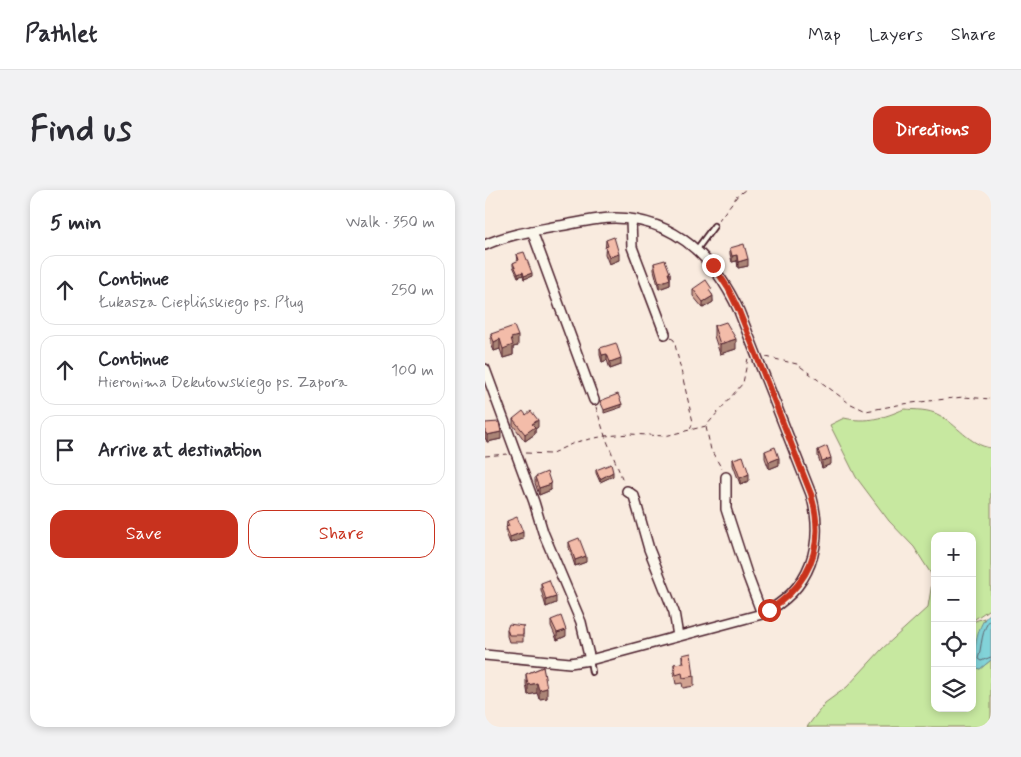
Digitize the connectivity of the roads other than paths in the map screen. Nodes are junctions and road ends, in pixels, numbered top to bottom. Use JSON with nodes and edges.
{"nodes":[{"id":1,"x":631,"y":220,"type":"junction"},
{"id":2,"x":714,"y":226,"type":"road end"},
{"id":3,"x":532,"y":231,"type":"junction"},
{"id":4,"x":485,"y":245,"type":"edge"},
{"id":5,"x":697,"y":249,"type":"junction"},
{"id":6,"x":665,"y":334,"type":"road end"},
{"id":7,"x":485,"y":369,"type":"edge"},
{"id":8,"x":593,"y":400,"type":"road end"},
{"id":9,"x":726,"y":478,"type":"road end"},
{"id":10,"x":627,"y":490,"type":"road end"},
{"id":11,"x":762,"y":614,"type":"junction"},
{"id":12,"x":678,"y":636,"type":"junction"},
{"id":13,"x":485,"y":655,"type":"edge"},
{"id":14,"x":590,"y":660,"type":"junction"},
{"id":15,"x":593,"y":672,"type":"dead end"}],
"edges":[{"from":1,"to":3,"type":"street"},
{"from":1,"to":5,"type":"street"},
{"from":1,"to":6,"type":"street"},
{"from":2,"to":5,"type":"lane"},
{"from":3,"to":4,"type":"street"},
{"from":3,"to":8,"type":"street"},
{"from":5,"to":11,"type":"street"},
{"from":7,"to":14,"type":"street"},
{"from":9,"to":11,"type":"street"},
{"from":10,"to":12,"type":"street"},
{"from":11,"to":12,"type":"street"},
{"from":12,"to":14,"type":"street"},
{"from":13,"to":14,"type":"street"},
{"from":14,"to":15,"type":"lane"}]}
